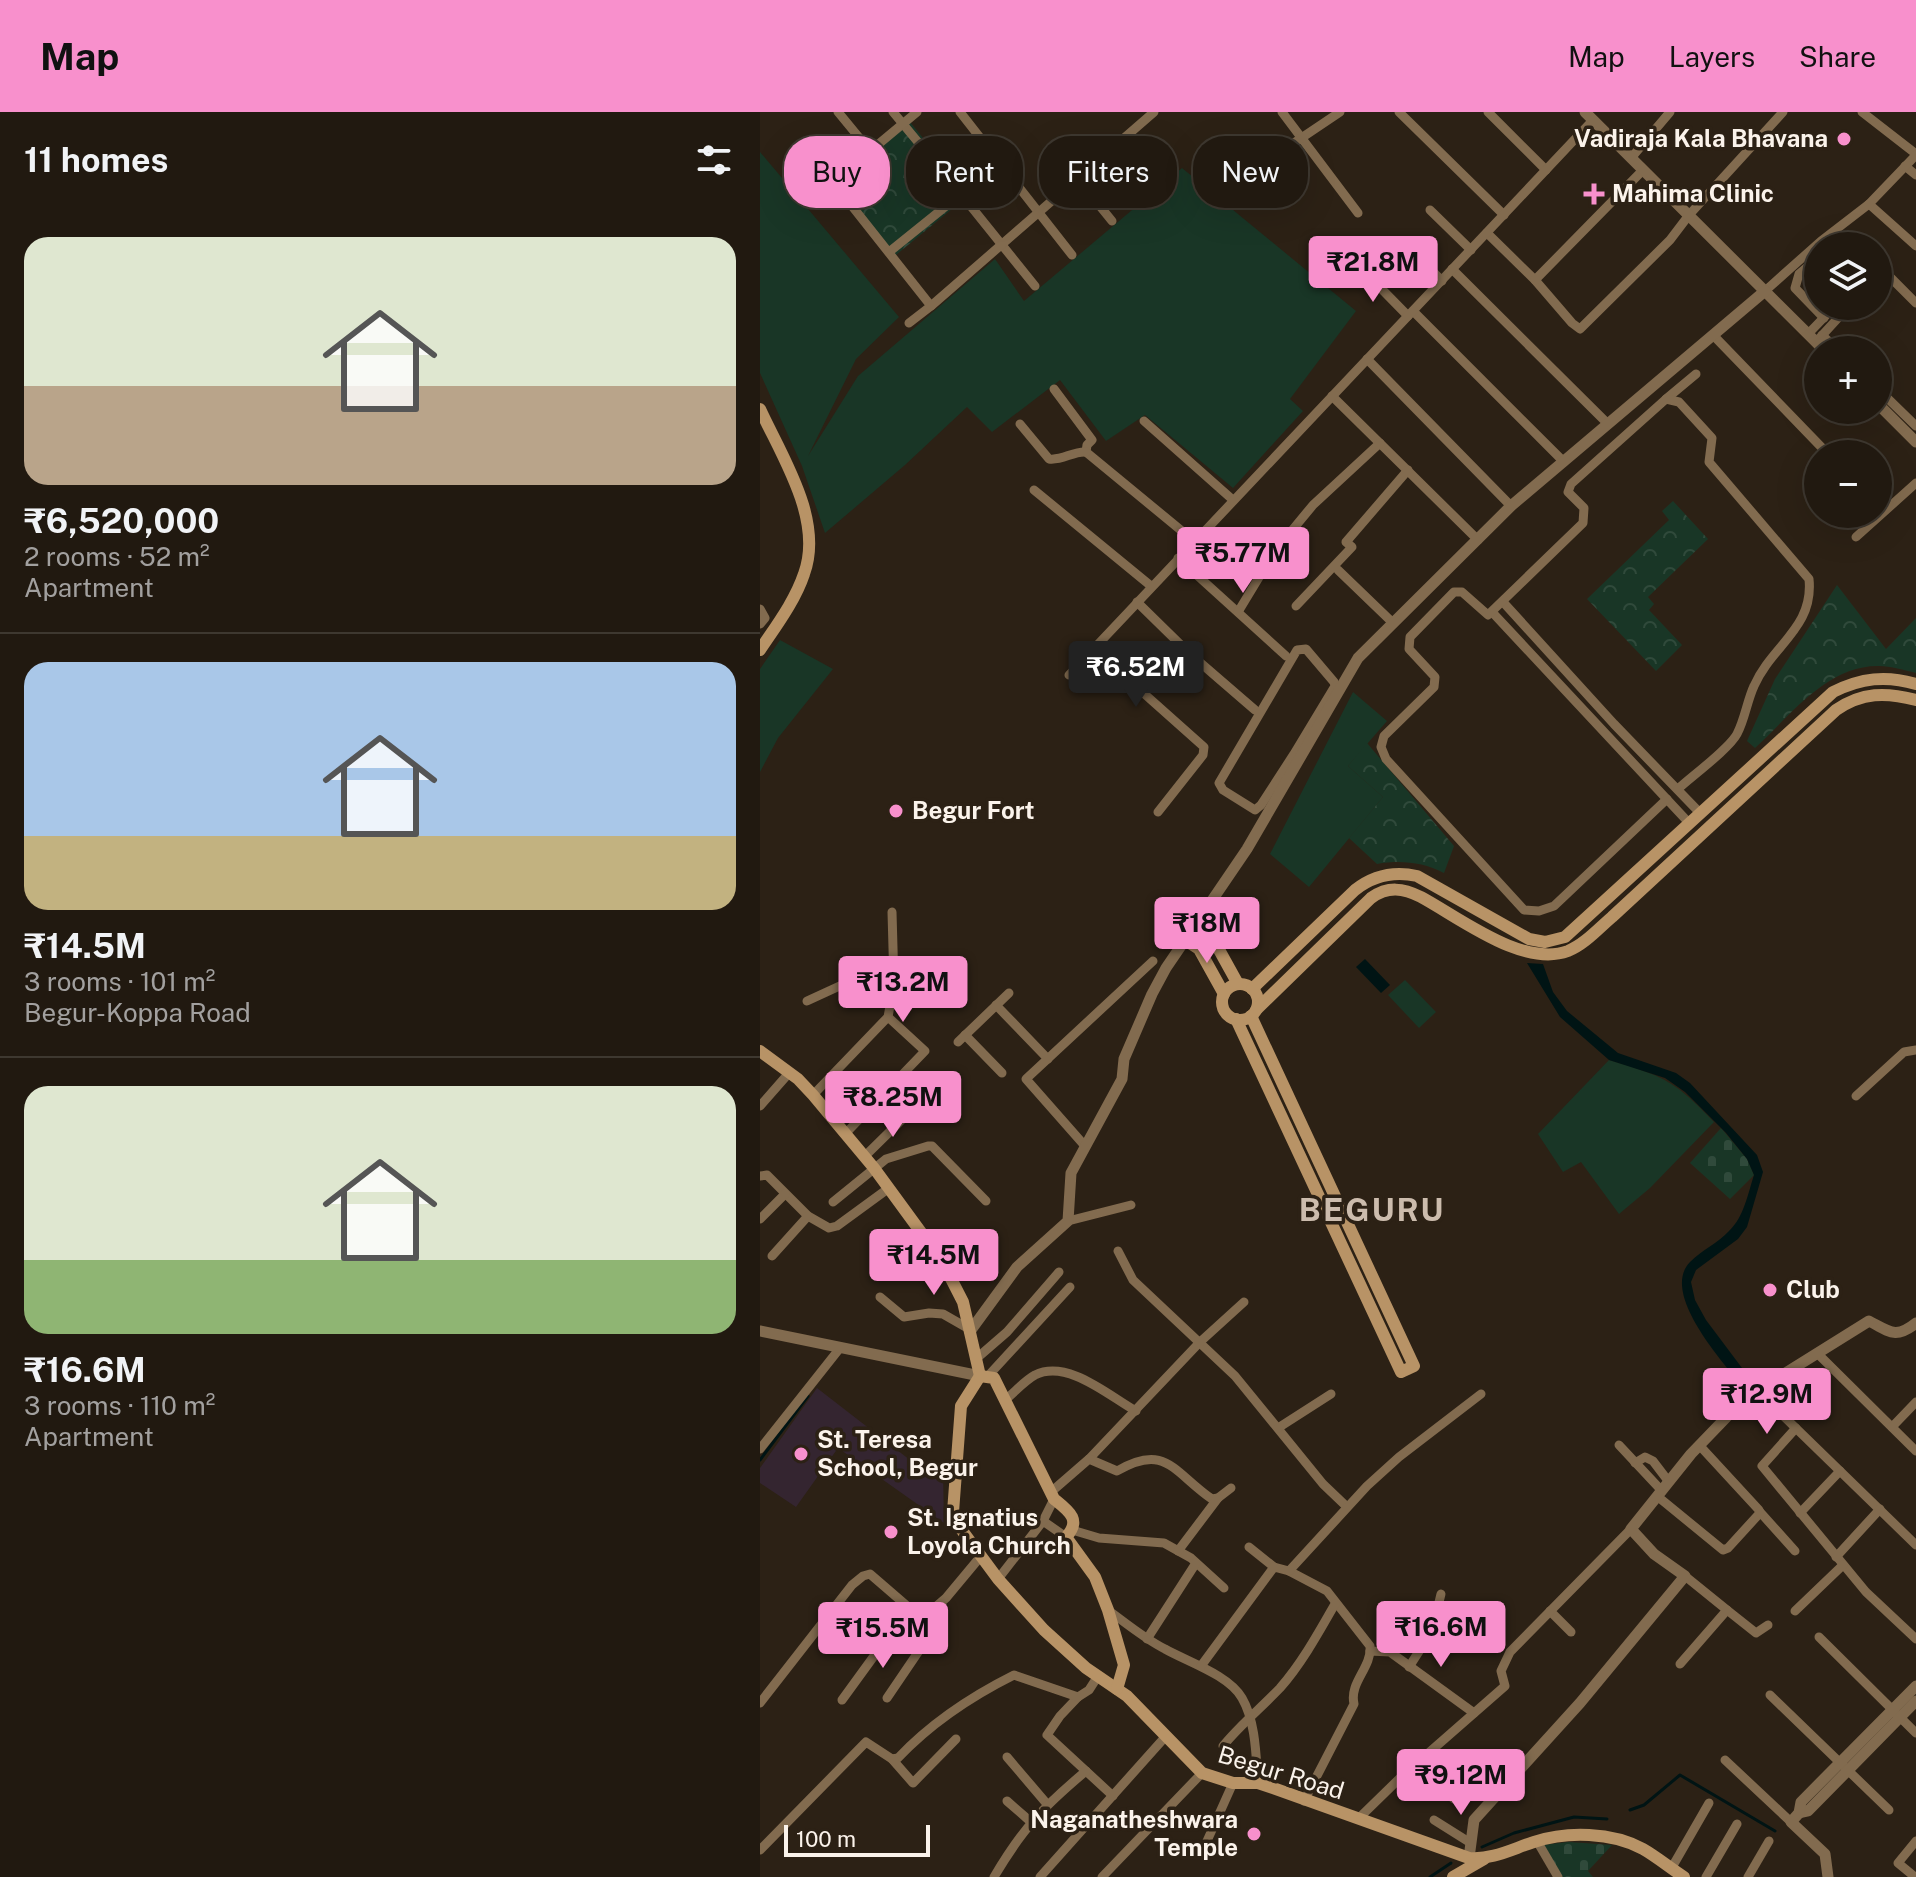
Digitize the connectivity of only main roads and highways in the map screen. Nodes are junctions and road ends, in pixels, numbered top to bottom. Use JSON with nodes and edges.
{"nodes":[{"id":1,"x":760,"y":409,"type":"edge"},
{"id":2,"x":760,"y":650,"type":"edge"},
{"id":3,"x":1902,"y":680,"type":"junction"},
{"id":4,"x":1916,"y":684,"type":"edge"},
{"id":5,"x":1900,"y":696,"type":"junction"},
{"id":6,"x":1916,"y":700,"type":"edge"},
{"id":7,"x":1641,"y":869,"type":"junction"},
{"id":8,"x":1651,"y":879,"type":"junction"},
{"id":9,"x":1428,"y":881,"type":"junction"},
{"id":10,"x":1421,"y":897,"type":"junction"},
{"id":11,"x":1195,"y":927,"type":"road end"},
{"id":12,"x":1185,"y":940,"type":"road end"},
{"id":13,"x":1238,"y":984,"type":"junction"},
{"id":14,"x":1252,"y":989,"type":"junction"},
{"id":15,"x":1224,"y":994,"type":"junction"},
{"id":16,"x":1253,"y":1013,"type":"junction"},
{"id":17,"x":1236,"y":1019,"type":"junction"},
{"id":18,"x":760,"y":1051,"type":"edge"},
{"id":19,"x":984,"y":1376,"type":"junction"},
{"id":20,"x":1117,"y":1689,"type":"junction"},
{"id":21,"x":1470,"y":1867,"type":"edge"},
{"id":22,"x":1453,"y":1877,"type":"edge"},
{"id":23,"x":1684,"y":1877,"type":"edge"}],
"edges":[{"from":1,"to":2,"type":"main road"},
{"from":3,"to":4,"type":"main road"},
{"from":3,"to":5,"type":"main road"},
{"from":3,"to":7,"type":"main road"},
{"from":5,"to":6,"type":"main road"},
{"from":5,"to":8,"type":"main road"},
{"from":7,"to":8,"type":"main road"},
{"from":7,"to":9,"type":"main road"},
{"from":8,"to":10,"type":"main road"},
{"from":9,"to":10,"type":"main road"},
{"from":9,"to":14,"type":"main road"},
{"from":10,"to":16,"type":"main road"},
{"from":11,"to":13,"type":"main road"},
{"from":12,"to":15,"type":"main road"},
{"from":13,"to":14,"type":"main road"},
{"from":13,"to":15,"type":"main road"},
{"from":14,"to":16,"type":"main road"},
{"from":15,"to":17,"type":"main road"},
{"from":16,"to":17,"type":"main road"},
{"from":16,"to":17,"type":"main road"},
{"from":18,"to":19,"type":"main road"},
{"from":19,"to":20,"type":"main road"},
{"from":19,"to":20,"type":"main road","name":"Begur Road"},
{"from":20,"to":21,"type":"main road","name":"Begur Road"},
{"from":21,"to":22,"type":"main road"},
{"from":21,"to":23,"type":"main road","name":"Begur Road"}]}
